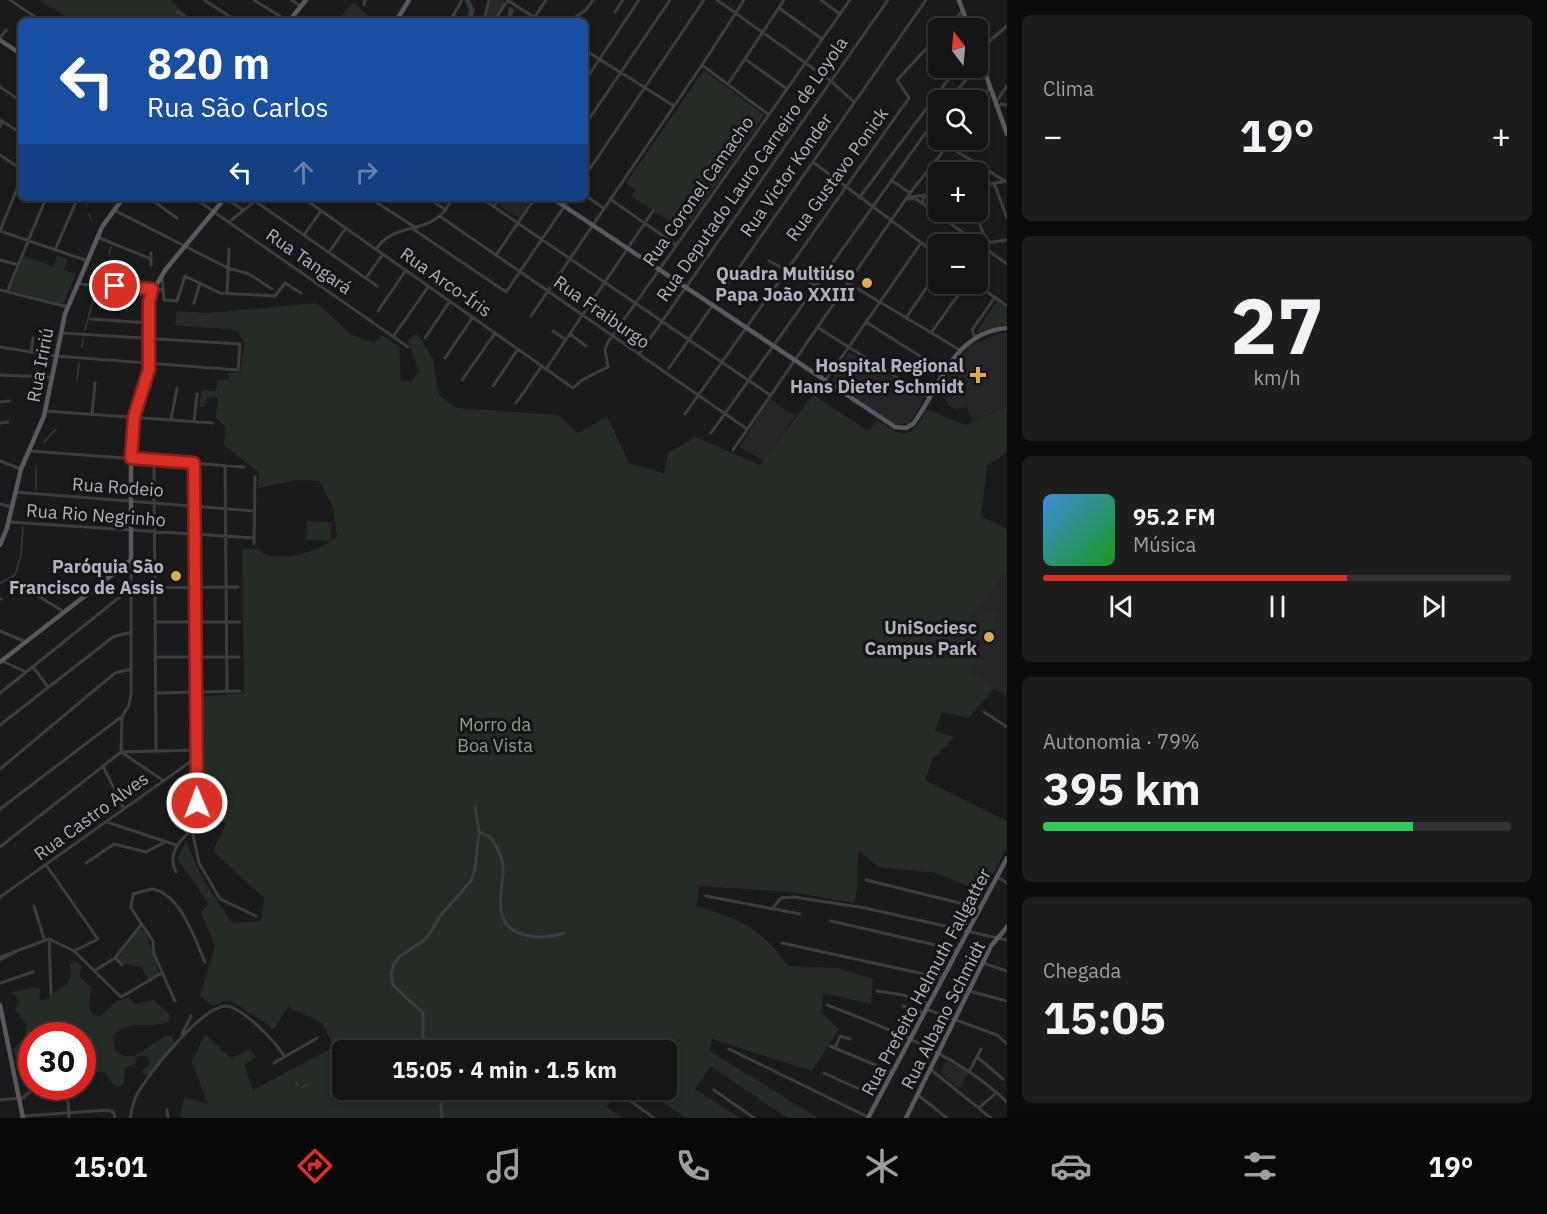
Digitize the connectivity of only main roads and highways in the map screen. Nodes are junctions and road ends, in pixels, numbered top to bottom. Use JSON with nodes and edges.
{"nodes":[{"id":1,"x":306,"y":0,"type":"edge"},
{"id":2,"x":409,"y":0,"type":"edge"},
{"id":3,"x":959,"y":0,"type":"edge"},
{"id":4,"x":301,"y":3,"type":"edge"},
{"id":5,"x":291,"y":18,"type":"edge"},
{"id":6,"x":398,"y":18,"type":"edge"},
{"id":7,"x":965,"y":18,"type":"edge"},
{"id":8,"x":0,"y":39,"type":"edge"},
{"id":9,"x":18,"y":53,"type":"edge"},
{"id":10,"x":985,"y":78,"type":"edge"},
{"id":11,"x":1007,"y":134,"type":"edge"},
{"id":12,"x":120,"y":201,"type":"edge"},
{"id":13,"x":223,"y":201,"type":"edge"},
{"id":14,"x":556,"y":201,"type":"edge"},
{"id":15,"x":1007,"y":328,"type":"edge"},
{"id":16,"x":0,"y":545,"type":"edge"},
{"id":17,"x":0,"y":661,"type":"edge"},
{"id":18,"x":1007,"y":858,"type":"edge"},
{"id":19,"x":1007,"y":927,"type":"edge"},
{"id":20,"x":0,"y":1005,"type":"edge"},
{"id":21,"x":23,"y":1117,"type":"edge"},
{"id":22,"x":868,"y":1118,"type":"edge"},
{"id":23,"x":906,"y":1118,"type":"edge"}],
"edges":[{"from":1,"to":4,"type":"main road"},
{"from":2,"to":6,"type":"main road"},
{"from":3,"to":7,"type":"main road"},
{"from":4,"to":5,"type":"main road"},
{"from":8,"to":9,"type":"main road"},
{"from":10,"to":11,"type":"main road"},
{"from":12,"to":16,"type":"main road","name":"Rua Iririú"},
{"from":13,"to":17,"type":"main road"},
{"from":14,"to":15,"type":"main road"},
{"from":18,"to":22,"type":"main road","name":"Rua Prefeito Helmuth Fallgatter"},
{"from":19,"to":23,"type":"main road","name":"Rua Albano Schmidt"},
{"from":20,"to":21,"type":"main road"}]}
